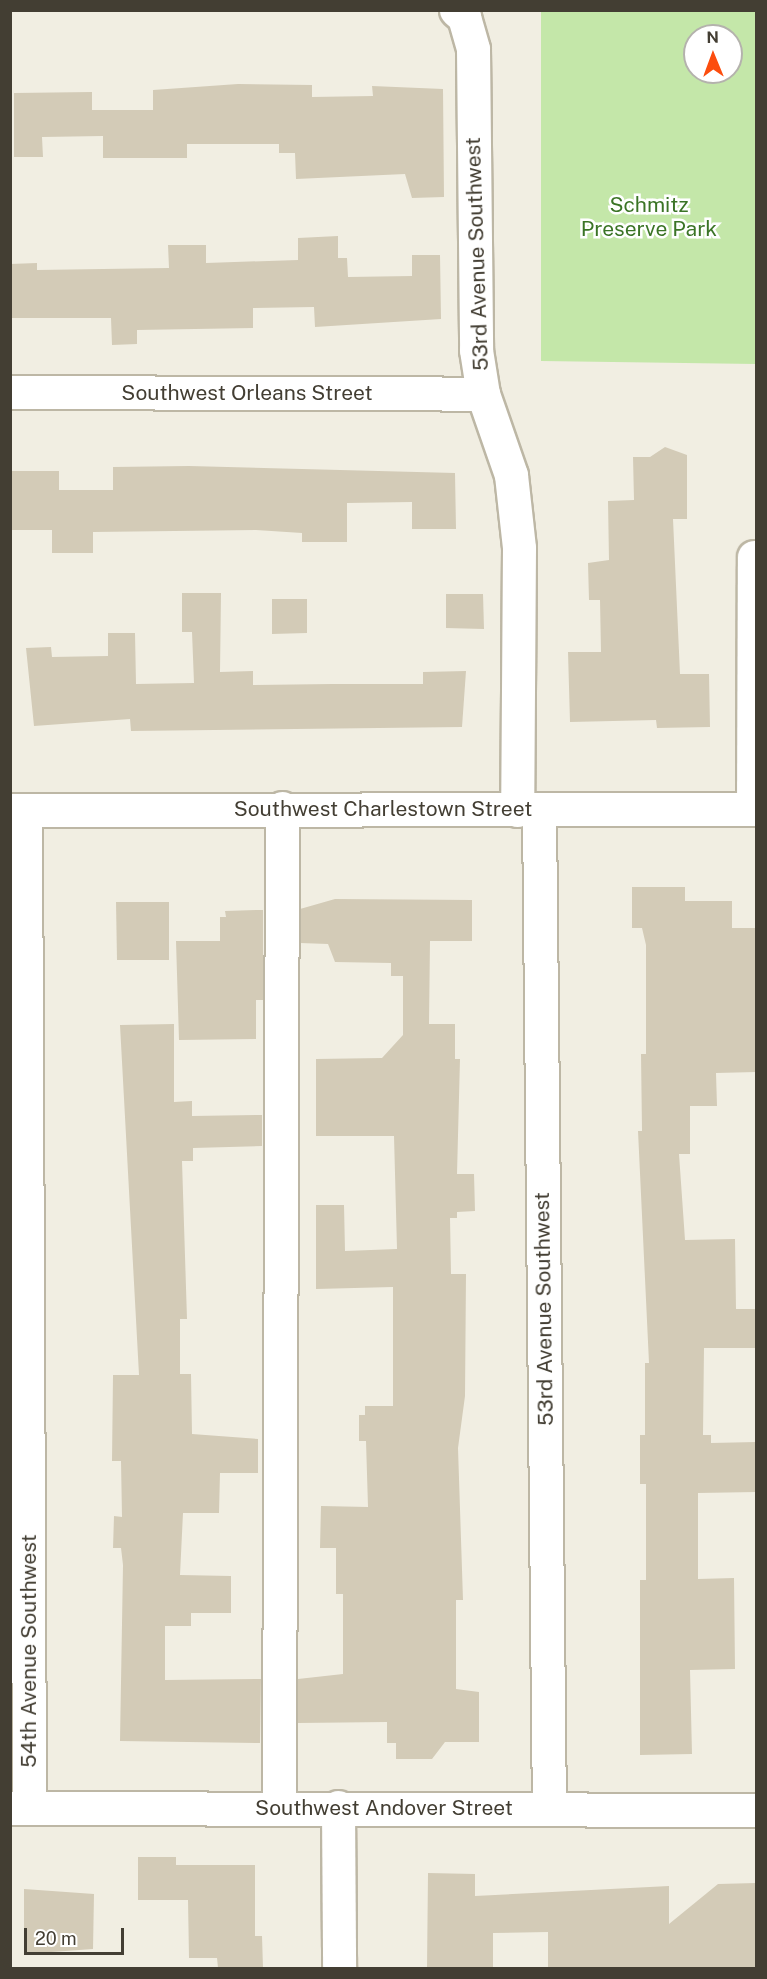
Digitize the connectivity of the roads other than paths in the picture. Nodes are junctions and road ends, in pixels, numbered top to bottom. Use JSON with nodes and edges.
{"nodes":[{"id":1,"x":460,"y":14,"type":"edge"},
{"id":2,"x":10,"y":392,"type":"edge"},
{"id":3,"x":483,"y":394,"type":"junction"},
{"id":4,"x":754,"y":557,"type":"dead end"},
{"id":5,"x":282,"y":808,"type":"junction"},
{"id":6,"x":755,"y":809,"type":"edge"},
{"id":7,"x":18,"y":810,"type":"edge"},
{"id":8,"x":528,"y":810,"type":"junction"},
{"id":9,"x":279,"y":1807,"type":"junction"},
{"id":10,"x":338,"y":1807,"type":"junction"},
{"id":11,"x":20,"y":1808,"type":"edge"},
{"id":12,"x":549,"y":1808,"type":"junction"},
{"id":13,"x":756,"y":1810,"type":"edge"},
{"id":14,"x":339,"y":1968,"type":"edge"}],
"edges":[{"from":1,"to":3,"type":"street","name":"53rd Avenue Southwest"},
{"from":2,"to":3,"type":"street","name":"Southwest Orleans Street"},
{"from":3,"to":8,"type":"street","name":"53rd Avenue Southwest"},
{"from":4,"to":6,"type":"street"},
{"from":5,"to":7,"type":"street","name":"Southwest Charlestown Street"},
{"from":5,"to":8,"type":"street","name":"Southwest Charlestown Street"},
{"from":5,"to":9,"type":"street"},
{"from":6,"to":8,"type":"street","name":"Southwest Charlestown Street"},
{"from":7,"to":11,"type":"street","name":"54th Avenue Southwest"},
{"from":8,"to":12,"type":"street","name":"53rd Avenue Southwest"},
{"from":9,"to":10,"type":"street","name":"Southwest Andover Street"},
{"from":9,"to":11,"type":"street","name":"Southwest Andover Street"},
{"from":10,"to":12,"type":"street","name":"Southwest Andover Street"},
{"from":10,"to":14,"type":"street"},
{"from":12,"to":13,"type":"street","name":"Southwest Andover Street"}]}
